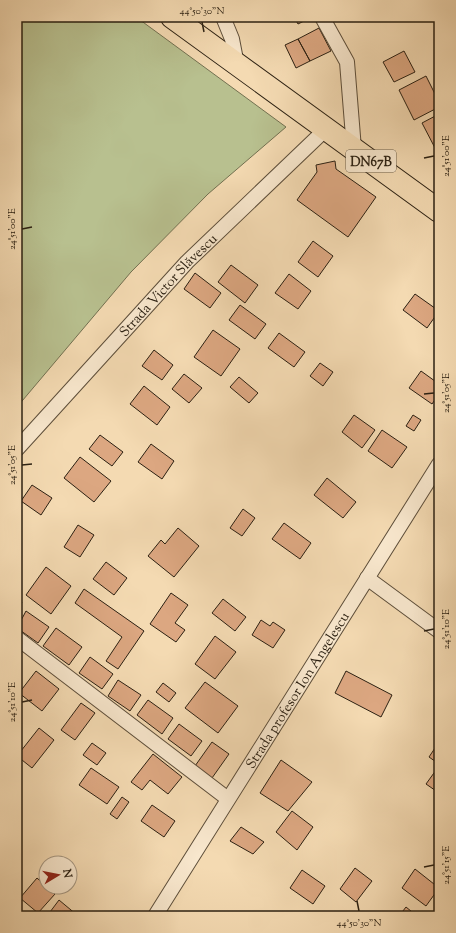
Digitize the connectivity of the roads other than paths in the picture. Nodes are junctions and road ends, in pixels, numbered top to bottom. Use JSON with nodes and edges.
{"nodes":[{"id":1,"x":172,"y":17,"type":"edge"},
{"id":2,"x":222,"y":17,"type":"edge"},
{"id":3,"x":322,"y":17,"type":"edge"},
{"id":4,"x":237,"y":65,"type":"junction"},
{"id":5,"x":326,"y":129,"type":"junction"},
{"id":6,"x":354,"y":149,"type":"junction"},
{"id":7,"x":439,"y":211,"type":"edge"},
{"id":8,"x":17,"y":449,"type":"edge"},
{"id":9,"x":439,"y":464,"type":"edge"},
{"id":10,"x":367,"y":578,"type":"junction"},
{"id":11,"x":439,"y":631,"type":"edge"},
{"id":12,"x":17,"y":638,"type":"edge"},
{"id":13,"x":228,"y":799,"type":"junction"},
{"id":14,"x":155,"y":916,"type":"edge"}],
"edges":[{"from":1,"to":4,"type":"main road","number":"DN67B"},
{"from":2,"to":4,"type":"street"},
{"from":3,"to":6,"type":"street"},
{"from":4,"to":5,"type":"main road","number":"DN67B"},
{"from":5,"to":6,"type":"main road","number":"DN67B"},
{"from":5,"to":8,"type":"street","name":"Strada Victor Slăvescu"},
{"from":6,"to":7,"type":"main road","number":"DN67B"},
{"from":9,"to":10,"type":"street","name":"Strada profesor Ion Angelescu"},
{"from":10,"to":11,"type":"street"},
{"from":10,"to":13,"type":"street","name":"Strada profesor Ion Angelescu"},
{"from":12,"to":13,"type":"street"},
{"from":13,"to":14,"type":"street","name":"Strada profesor Ion Angelescu"}]}
